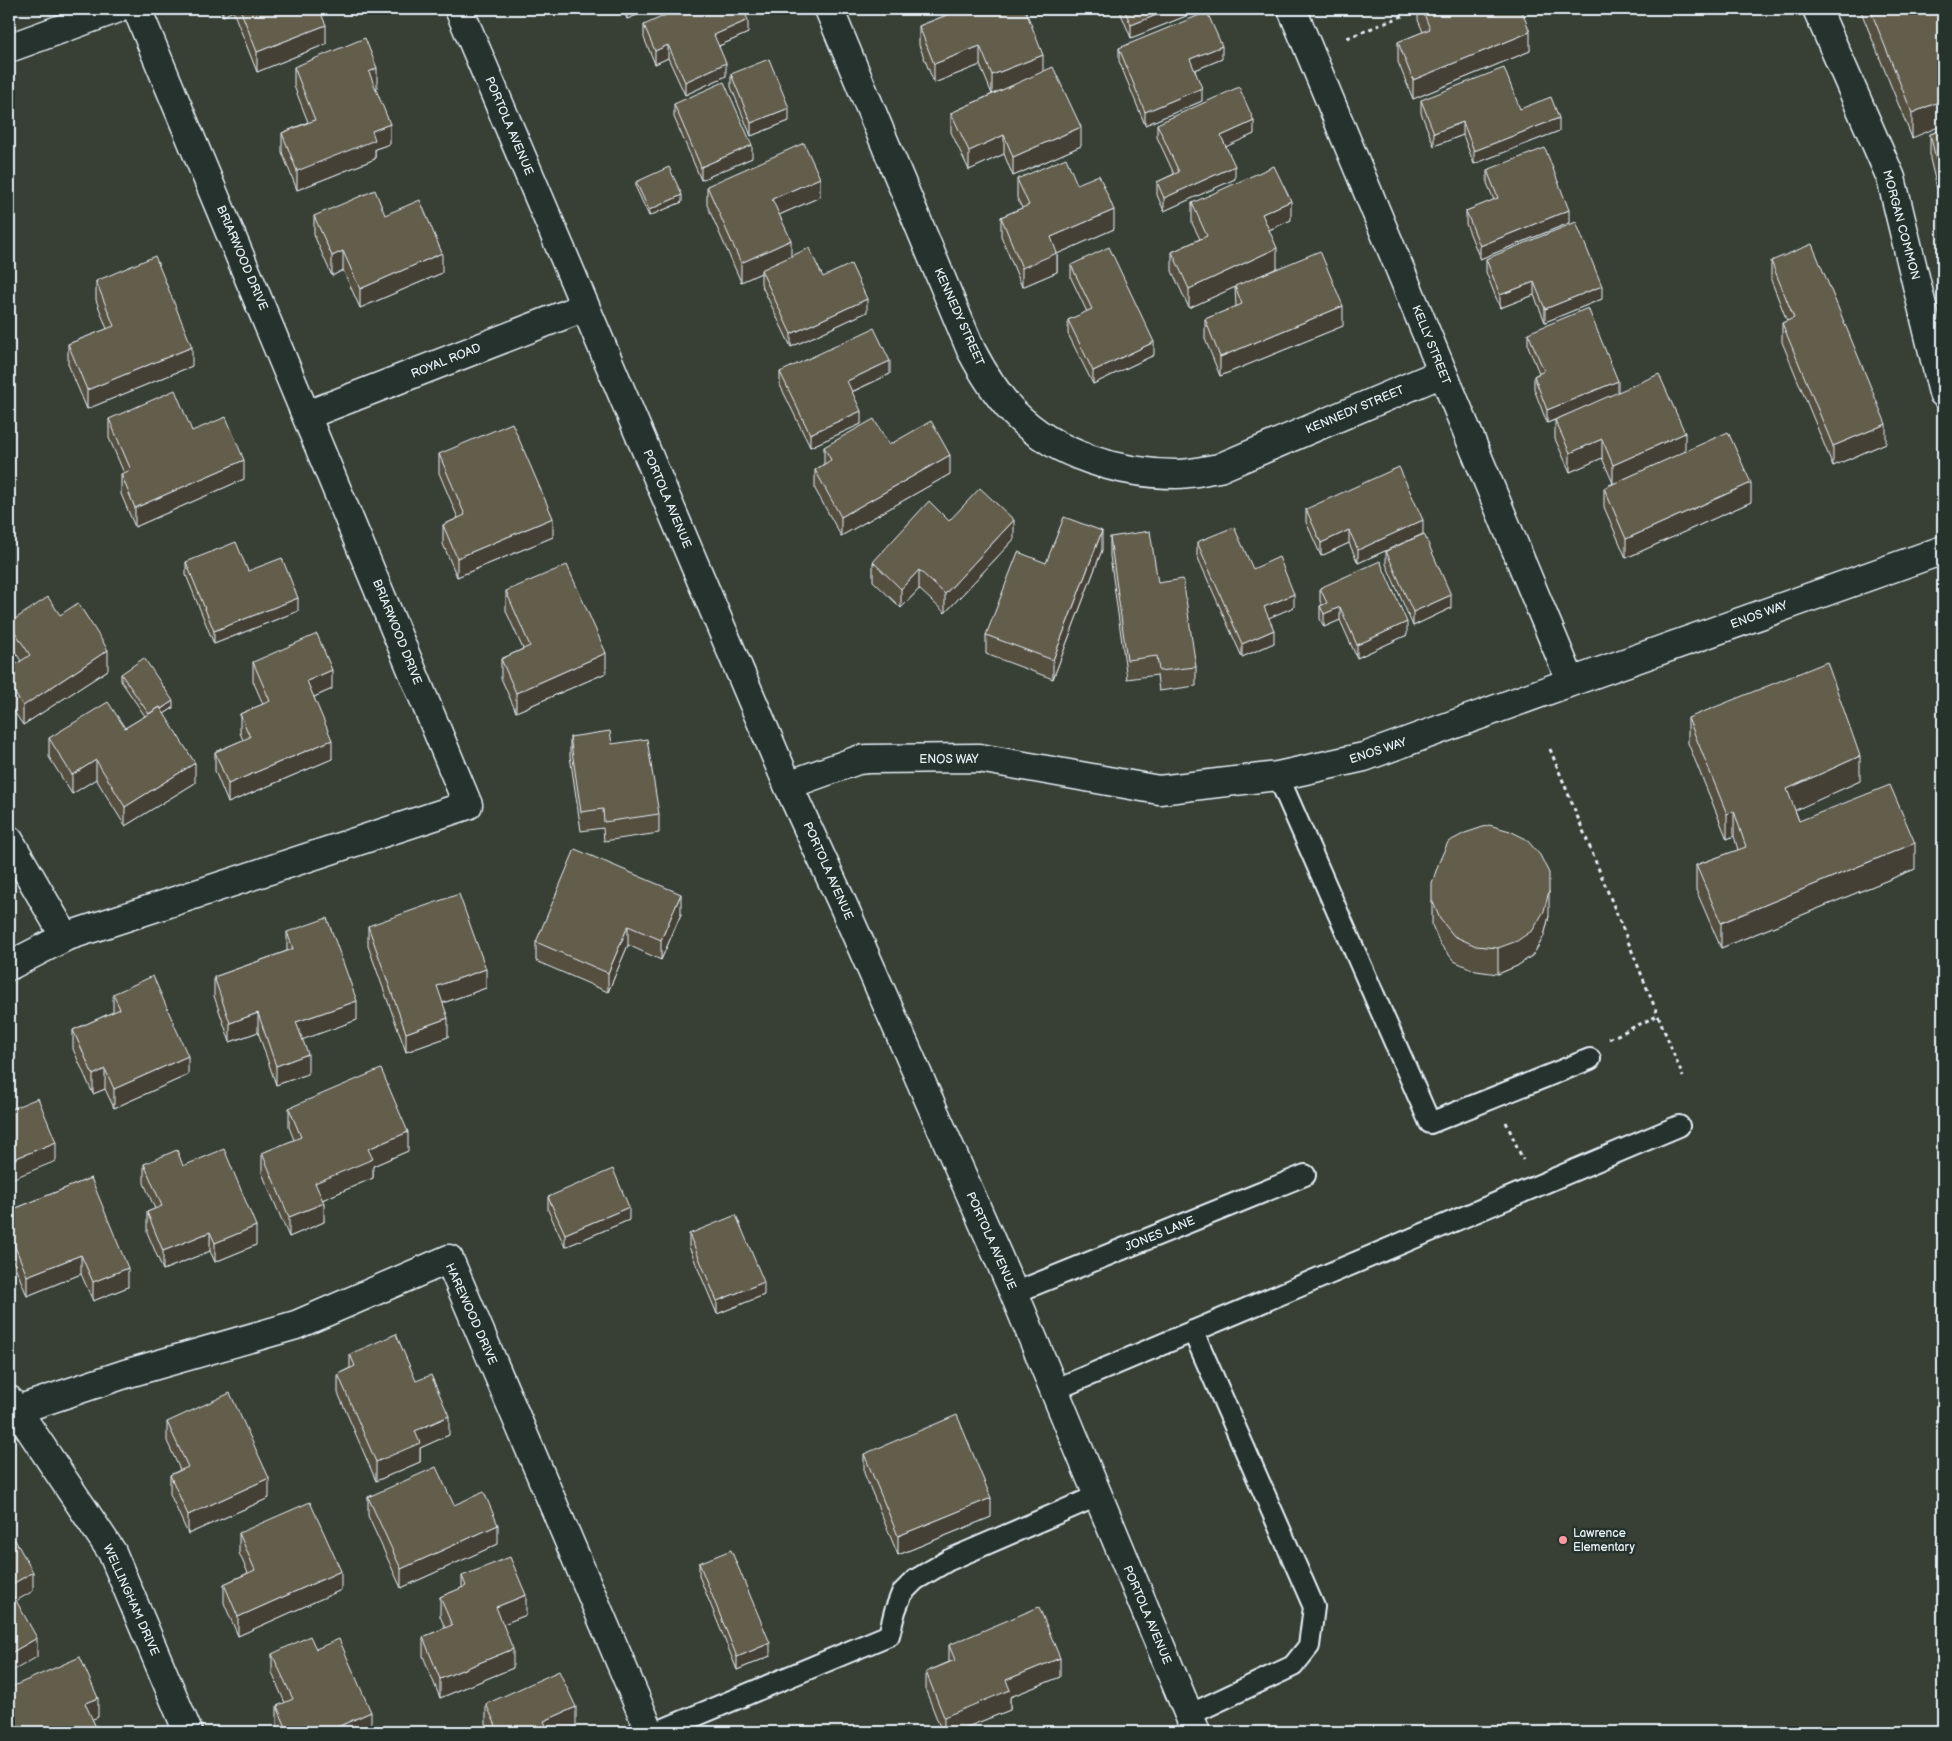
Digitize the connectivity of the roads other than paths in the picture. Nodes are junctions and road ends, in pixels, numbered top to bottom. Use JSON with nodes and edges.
{"nodes":[{"id":1,"x":116,"y":9,"type":"edge"},
{"id":2,"x":137,"y":9,"type":"edge"},
{"id":3,"x":459,"y":9,"type":"edge"},
{"id":4,"x":829,"y":9,"type":"edge"},
{"id":5,"x":1292,"y":9,"type":"edge"},
{"id":6,"x":1816,"y":9,"type":"edge"},
{"id":7,"x":9,"y":48,"type":"edge"},
{"id":8,"x":585,"y":306,"type":"junction"},
{"id":9,"x":1442,"y":373,"type":"junction"},
{"id":10,"x":1943,"y":393,"type":"edge"},
{"id":11,"x":308,"y":416,"type":"junction"},
{"id":12,"x":1943,"y":550,"type":"edge"},
{"id":13,"x":1571,"y":682,"type":"junction"},
{"id":14,"x":1278,"y":776,"type":"junction"},
{"id":15,"x":788,"y":785,"type":"junction"},
{"id":16,"x":9,"y":840,"type":"edge"},
{"id":17,"x":65,"y":937,"type":"junction"},
{"id":18,"x":9,"y":966,"type":"edge"},
{"id":19,"x":1590,"y":1059,"type":"road end"},
{"id":20,"x":1679,"y":1126,"type":"dead end"},
{"id":21,"x":1306,"y":1175,"type":"dead end"},
{"id":22,"x":1014,"y":1294,"type":"junction"},
{"id":23,"x":1193,"y":1331,"type":"junction"},
{"id":24,"x":1054,"y":1390,"type":"junction"},
{"id":25,"x":13,"y":1405,"type":"edge"},
{"id":26,"x":1098,"y":1496,"type":"junction"},
{"id":27,"x":1193,"y":1724,"type":"edge"},
{"id":28,"x":188,"y":1732,"type":"edge"},
{"id":29,"x":650,"y":1732,"type":"edge"},
{"id":30,"x":656,"y":1732,"type":"edge"}],
"edges":[{"from":1,"to":7,"type":"street"},
{"from":2,"to":11,"type":"street","name":"BRIARWOOD DRIVE"},
{"from":3,"to":8,"type":"street","name":"PORTOLA AVENUE"},
{"from":4,"to":9,"type":"street","name":"KENNEDY STREET"},
{"from":5,"to":9,"type":"street","name":"KELLY STREET"},
{"from":6,"to":10,"type":"street","name":"MORGAN COMMON"},
{"from":8,"to":11,"type":"street","name":"ROYAL ROAD"},
{"from":8,"to":15,"type":"street","name":"PORTOLA AVENUE"},
{"from":9,"to":13,"type":"street","name":"KELLY STREET"},
{"from":11,"to":17,"type":"street","name":"BRIARWOOD DRIVE"},
{"from":12,"to":13,"type":"street","name":"ENOS WAY"},
{"from":13,"to":14,"type":"street","name":"ENOS WAY"},
{"from":14,"to":15,"type":"street","name":"ENOS WAY"},
{"from":14,"to":19,"type":"lane"},
{"from":15,"to":22,"type":"street","name":"PORTOLA AVENUE"},
{"from":16,"to":17,"type":"street"},
{"from":17,"to":18,"type":"street","name":"BRIARWOOD DRIVE"},
{"from":20,"to":23,"type":"lane"},
{"from":21,"to":22,"type":"lane","name":"JONES LANE"},
{"from":22,"to":24,"type":"street","name":"PORTOLA AVENUE"},
{"from":23,"to":24,"type":"lane"},
{"from":23,"to":27,"type":"lane"},
{"from":24,"to":26,"type":"street","name":"PORTOLA AVENUE"},
{"from":25,"to":28,"type":"street","name":"WELLINGHAM DRIVE"},
{"from":25,"to":29,"type":"street","name":"HAREWOOD DRIVE"},
{"from":26,"to":27,"type":"street","name":"PORTOLA AVENUE"},
{"from":26,"to":30,"type":"lane"}]}
